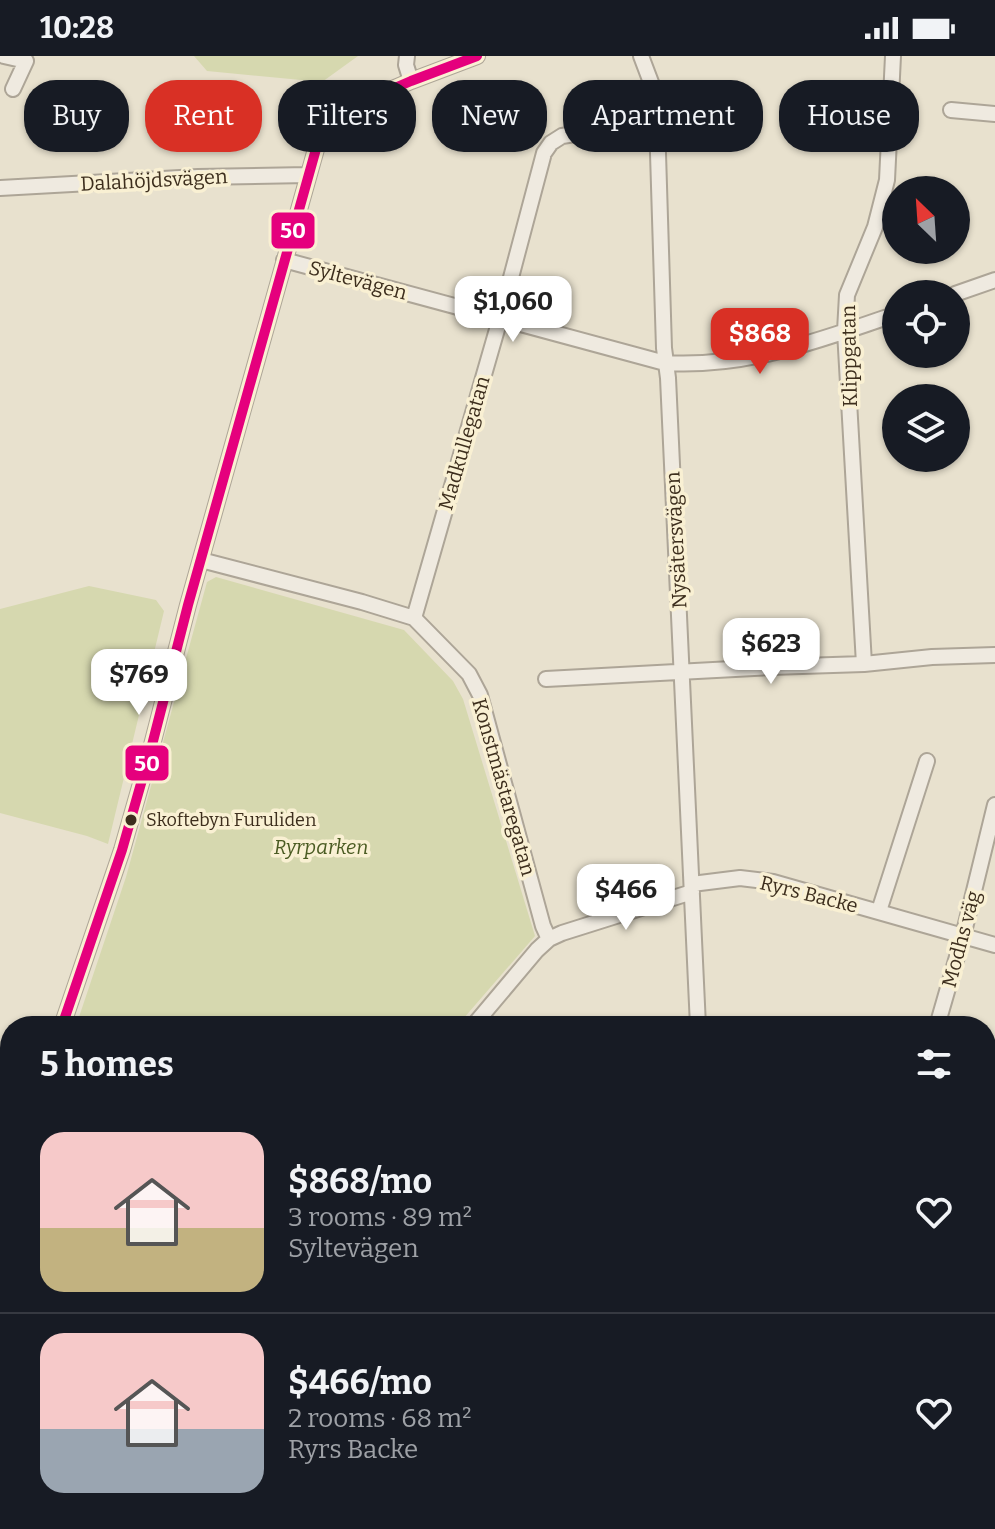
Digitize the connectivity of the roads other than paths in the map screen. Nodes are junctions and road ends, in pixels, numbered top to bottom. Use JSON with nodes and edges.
{"nodes":[{"id":1,"x":4,"y":56,"type":"edge"},
{"id":2,"x":407,"y":56,"type":"edge"},
{"id":3,"x":477,"y":56,"type":"edge"},
{"id":4,"x":641,"y":56,"type":"edge"},
{"id":5,"x":893,"y":56,"type":"edge"},
{"id":6,"x":411,"y":80,"type":"edge"},
{"id":7,"x":414,"y":80,"type":"edge"},
{"id":8,"x":650,"y":80,"type":"edge"},
{"id":9,"x":13,"y":89,"type":"dead end"},
{"id":10,"x":951,"y":110,"type":"dead end"},
{"id":11,"x":995,"y":114,"type":"edge"},
{"id":12,"x":563,"y":136,"type":"edge"},
{"id":13,"x":315,"y":152,"type":"edge"},
{"id":14,"x":658,"y":152,"type":"edge"},
{"id":15,"x":308,"y":175,"type":"junction"},
{"id":16,"x":0,"y":188,"type":"edge"},
{"id":17,"x":284,"y":260,"type":"junction"},
{"id":18,"x":995,"y":280,"type":"edge"},
{"id":19,"x":970,"y":289,"type":"edge"},
{"id":20,"x":500,"y":319,"type":"junction"},
{"id":21,"x":882,"y":319,"type":"edge"},
{"id":22,"x":845,"y":331,"type":"junction"},
{"id":23,"x":665,"y":363,"type":"junction"},
{"id":24,"x":201,"y":560,"type":"junction"},
{"id":25,"x":414,"y":618,"type":"junction"},
{"id":26,"x":995,"y":655,"type":"edge"},
{"id":27,"x":864,"y":664,"type":"junction"},
{"id":28,"x":683,"y":672,"type":"junction"},
{"id":29,"x":546,"y":679,"type":"dead end"},
{"id":30,"x":927,"y":761,"type":"dead end"},
{"id":31,"x":995,"y":805,"type":"edge"},
{"id":32,"x":692,"y":888,"type":"junction"},
{"id":33,"x":879,"y":911,"type":"junction"},
{"id":34,"x":963,"y":936,"type":"junction"},
{"id":35,"x":549,"y":939,"type":"junction"},
{"id":36,"x":995,"y":945,"type":"edge"},
{"id":37,"x":65,"y":1016,"type":"edge"},
{"id":38,"x":481,"y":1016,"type":"edge"},
{"id":39,"x":698,"y":1016,"type":"edge"},
{"id":40,"x":940,"y":1016,"type":"edge"}],
"edges":[{"from":1,"to":9,"type":"street"},
{"from":2,"to":6,"type":"street"},
{"from":3,"to":7,"type":"street"},
{"from":4,"to":8,"type":"street","name":"Nysätersvägen"},
{"from":5,"to":22,"type":"street","name":"Klippgatan"},
{"from":10,"to":11,"type":"street"},
{"from":12,"to":20,"type":"street","name":"Madkullegatan"},
{"from":13,"to":15,"type":"street"},
{"from":14,"to":23,"type":"street","name":"Nysätersvägen"},
{"from":15,"to":16,"type":"street","name":"Dalahöjdsvägen"},
{"from":15,"to":17,"type":"street"},
{"from":17,"to":20,"type":"street","name":"Syltevägen"},
{"from":17,"to":24,"type":"street"},
{"from":18,"to":19,"type":"street"},
{"from":20,"to":23,"type":"street","name":"Syltevägen"},
{"from":20,"to":25,"type":"street","name":"Madkullegatan"},
{"from":21,"to":22,"type":"street","name":"Syltevägen"},
{"from":22,"to":23,"type":"street","name":"Syltevägen"},
{"from":22,"to":27,"type":"street","name":"Klippgatan"},
{"from":23,"to":28,"type":"street","name":"Nysätersvägen"},
{"from":24,"to":25,"type":"street","name":"Konstmästaregatan"},
{"from":24,"to":37,"type":"street"},
{"from":25,"to":35,"type":"street","name":"Konstmästaregatan"},
{"from":26,"to":27,"type":"street"},
{"from":27,"to":28,"type":"street"},
{"from":28,"to":29,"type":"street"},
{"from":28,"to":32,"type":"street","name":"Nysätersvägen"},
{"from":30,"to":33,"type":"street","name":"Ryrs Backe"},
{"from":31,"to":34,"type":"street","name":"Modhs väg"},
{"from":32,"to":33,"type":"street","name":"Ryrs Backe"},
{"from":32,"to":35,"type":"street","name":"Ryrs Backe"},
{"from":32,"to":39,"type":"street","name":"Nysätersvägen"},
{"from":33,"to":34,"type":"street","name":"Ryrs Backe"},
{"from":34,"to":36,"type":"street","name":"Ryrs Backe"},
{"from":34,"to":40,"type":"street","name":"Modhs väg"},
{"from":35,"to":38,"type":"street"}]}
